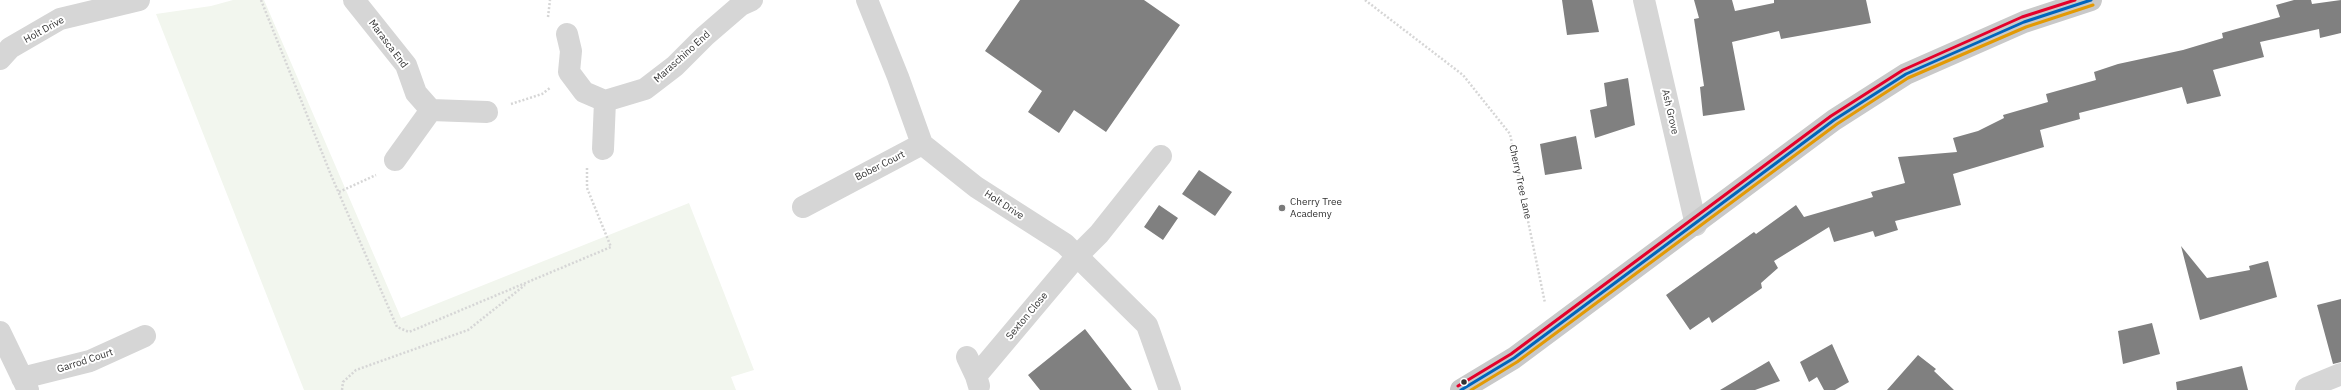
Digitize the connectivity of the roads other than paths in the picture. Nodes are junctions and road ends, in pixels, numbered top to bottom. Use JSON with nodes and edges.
{"nodes":[{"id":1,"x":139,"y":0,"type":"edge"},
{"id":2,"x":354,"y":0,"type":"edge"},
{"id":3,"x":752,"y":0,"type":"edge"},
{"id":4,"x":867,"y":0,"type":"edge"},
{"id":5,"x":1644,"y":0,"type":"edge"},
{"id":6,"x":2091,"y":0,"type":"edge"},
{"id":7,"x":567,"y":34,"type":"dead end"},
{"id":8,"x":0,"y":59,"type":"edge"},
{"id":9,"x":605,"y":101,"type":"junction"},
{"id":10,"x":431,"y":110,"type":"junction"},
{"id":11,"x":487,"y":112,"type":"road end"},
{"id":12,"x":922,"y":144,"type":"junction"},
{"id":13,"x":603,"y":149,"type":"road end"},
{"id":14,"x":1161,"y":156,"type":"dead end"},
{"id":15,"x":395,"y":160,"type":"road end"},
{"id":16,"x":803,"y":207,"type":"dead end"},
{"id":17,"x":1696,"y":225,"type":"junction"},
{"id":18,"x":1077,"y":256,"type":"junction"},
{"id":19,"x":0,"y":332,"type":"edge"},
{"id":20,"x":145,"y":336,"type":"dead end"},
{"id":21,"x":974,"y":373,"type":"dead end"},
{"id":22,"x":2341,"y":374,"type":"edge"},
{"id":23,"x":25,"y":384,"type":"edge"},
{"id":24,"x":1170,"y":390,"type":"edge"},
{"id":25,"x":1461,"y":390,"type":"edge"},
{"id":26,"x":2306,"y":390,"type":"edge"}],
"edges":[{"from":1,"to":8,"type":"street","name":"Holt Drive"},
{"from":2,"to":10,"type":"street","name":"Marasca End"},
{"from":3,"to":9,"type":"street","name":"Maraschino End"},
{"from":4,"to":12,"type":"street"},
{"from":5,"to":17,"type":"street","name":"Ash Grove"},
{"from":6,"to":17,"type":"main road"},
{"from":7,"to":9,"type":"street"},
{"from":9,"to":13,"type":"street"},
{"from":10,"to":11,"type":"street"},
{"from":10,"to":15,"type":"street"},
{"from":12,"to":16,"type":"street","name":"Bober Court"},
{"from":12,"to":18,"type":"street","name":"Holt Drive"},
{"from":14,"to":18,"type":"street","name":"Sexton Close"},
{"from":17,"to":25,"type":"main road"},
{"from":18,"to":21,"type":"street","name":"Sexton Close"},
{"from":18,"to":24,"type":"street","name":"Holt Drive"},
{"from":19,"to":23,"type":"street"},
{"from":20,"to":23,"type":"street","name":"Garrod Court"},
{"from":22,"to":26,"type":"street"}]}
